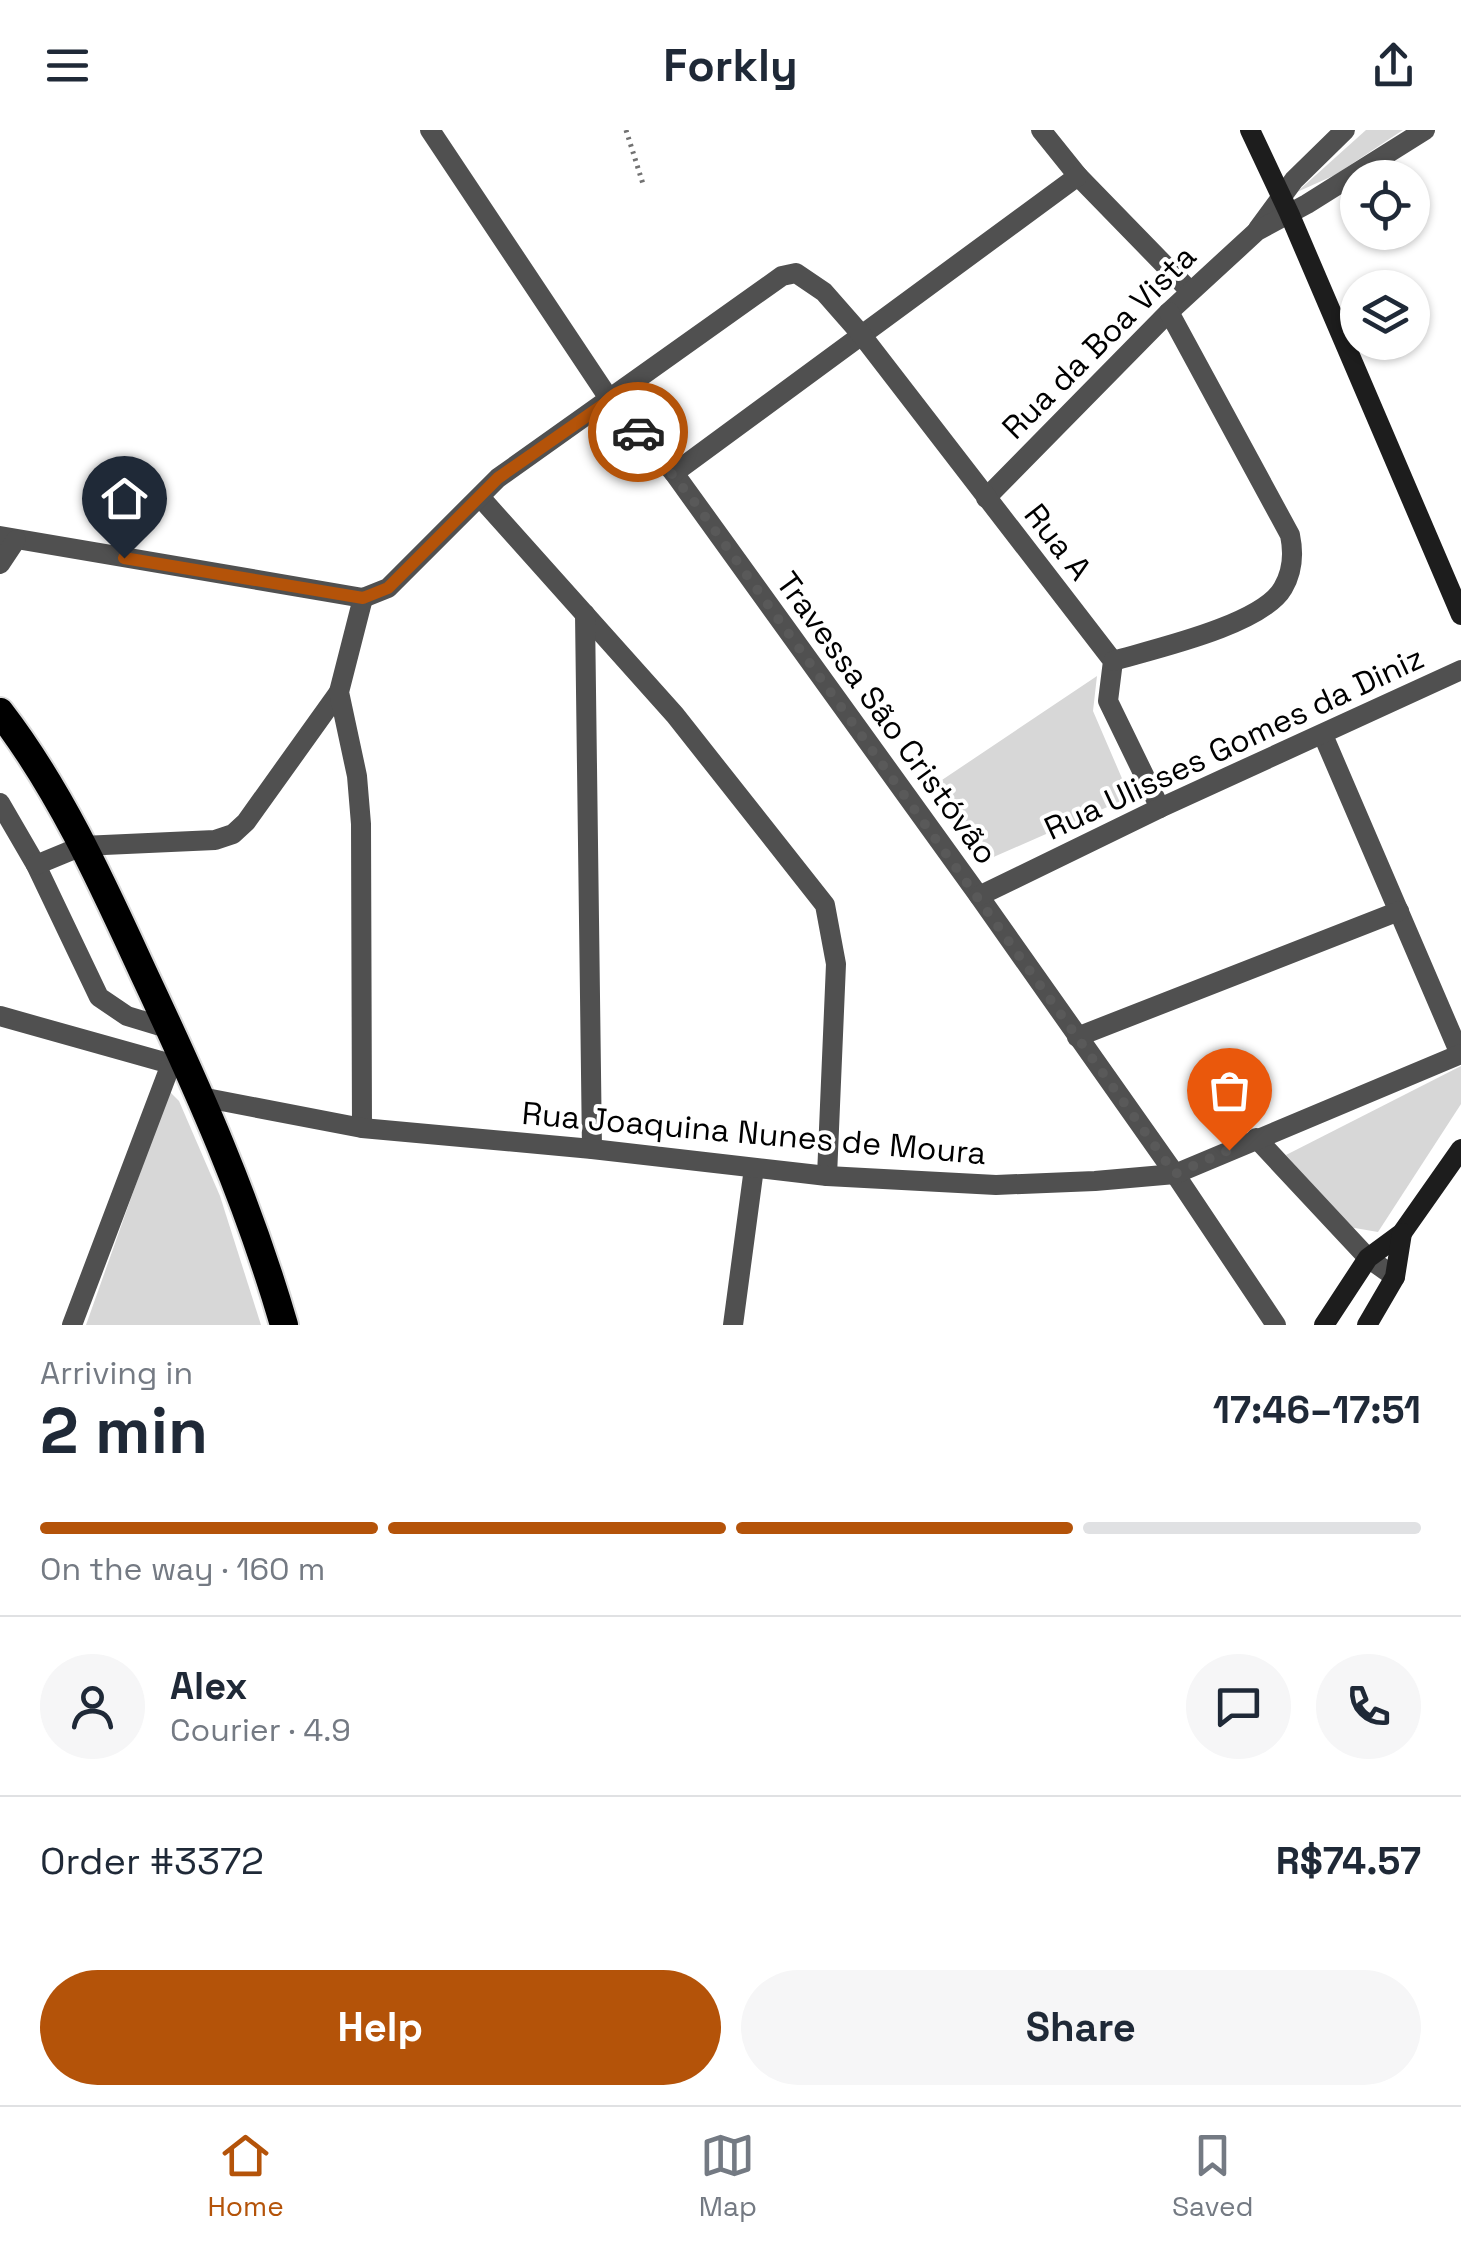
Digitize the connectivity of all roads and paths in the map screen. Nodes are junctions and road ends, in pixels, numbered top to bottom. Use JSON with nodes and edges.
{"nodes":[{"id":1,"x":430,"y":130,"type":"edge"},
{"id":2,"x":626,"y":130,"type":"edge"},
{"id":3,"x":1042,"y":130,"type":"edge"},
{"id":4,"x":1250,"y":130,"type":"edge"},
{"id":5,"x":1346,"y":130,"type":"edge"},
{"id":6,"x":1425,"y":130,"type":"edge"},
{"id":7,"x":1078,"y":176,"type":"junction"},
{"id":8,"x":642,"y":184,"type":"dead end"},
{"id":9,"x":1285,"y":205,"type":"junction"},
{"id":10,"x":1190,"y":291,"type":"junction"},
{"id":11,"x":1170,"y":312,"type":"junction"},
{"id":12,"x":860,"y":333,"type":"junction"},
{"id":13,"x":610,"y":400,"type":"junction"},
{"id":14,"x":674,"y":473,"type":"junction"},
{"id":15,"x":480,"y":497,"type":"junction"},
{"id":16,"x":986,"y":498,"type":"junction"},
{"id":17,"x":8,"y":538,"type":"edge"},
{"id":18,"x":0,"y":564,"type":"edge"},
{"id":19,"x":363,"y":598,"type":"junction"},
{"id":20,"x":585,"y":614,"type":"junction"},
{"id":21,"x":1461,"y":615,"type":"edge"},
{"id":22,"x":1113,"y":661,"type":"junction"},
{"id":23,"x":1461,"y":670,"type":"edge"},
{"id":24,"x":340,"y":692,"type":"junction"},
{"id":25,"x":4,"y":724,"type":"edge"},
{"id":26,"x":1323,"y":734,"type":"junction"},
{"id":27,"x":0,"y":803,"type":"edge"},
{"id":28,"x":1160,"y":808,"type":"junction"},
{"id":29,"x":82,"y":846,"type":"junction"},
{"id":30,"x":36,"y":865,"type":"junction"},
{"id":31,"x":979,"y":896,"type":"junction"},
{"id":32,"x":1399,"y":911,"type":"junction"},
{"id":33,"x":2,"y":1022,"type":"edge"},
{"id":34,"x":170,"y":1030,"type":"junction"},
{"id":35,"x":1077,"y":1037,"type":"junction"},
{"id":36,"x":1460,"y":1054,"type":"edge"},
{"id":37,"x":180,"y":1065,"type":"junction"},
{"id":38,"x":201,"y":1097,"type":"junction"},
{"id":39,"x":362,"y":1128,"type":"junction"},
{"id":40,"x":1256,"y":1138,"type":"junction"},
{"id":41,"x":592,"y":1149,"type":"junction"},
{"id":42,"x":1461,"y":1149,"type":"edge"},
{"id":43,"x":754,"y":1168,"type":"junction"},
{"id":44,"x":1175,"y":1174,"type":"junction"},
{"id":45,"x":827,"y":1176,"type":"junction"},
{"id":46,"x":1402,"y":1234,"type":"junction"},
{"id":47,"x":1368,"y":1258,"type":"junction"},
{"id":48,"x":1395,"y":1277,"type":"junction"},
{"id":49,"x":72,"y":1325,"type":"edge"},
{"id":50,"x":284,"y":1325,"type":"edge"},
{"id":51,"x":733,"y":1325,"type":"edge"},
{"id":52,"x":1276,"y":1325,"type":"edge"},
{"id":53,"x":1324,"y":1325,"type":"edge"},
{"id":54,"x":1368,"y":1325,"type":"edge"}],
"edges":[{"from":1,"to":13,"type":"street","name":"Travessa São Cristóvão"},
{"from":2,"to":8,"type":"path"},
{"from":3,"to":7,"type":"street"},
{"from":4,"to":9,"type":"main road"},
{"from":5,"to":9,"type":"street"},
{"from":6,"to":9,"type":"street"},
{"from":7,"to":10,"type":"street"},
{"from":7,"to":12,"type":"street"},
{"from":9,"to":10,"type":"street","name":"Rua da Boa Vista"},
{"from":9,"to":21,"type":"main road"},
{"from":10,"to":11,"type":"street","name":"Rua da Boa Vista"},
{"from":11,"to":16,"type":"street","name":"Rua da Boa Vista"},
{"from":11,"to":22,"type":"street"},
{"from":12,"to":13,"type":"street","name":"Rua A"},
{"from":12,"to":14,"type":"street"},
{"from":12,"to":16,"type":"street","name":"Rua A"},
{"from":13,"to":14,"type":"street","name":"Travessa São Cristóvão"},
{"from":13,"to":15,"type":"street"},
{"from":14,"to":31,"type":"street","name":"Travessa São Cristóvão"},
{"from":15,"to":19,"type":"street"},
{"from":15,"to":20,"type":"street"},
{"from":16,"to":22,"type":"street","name":"Rua A"},
{"from":17,"to":18,"type":"street"},
{"from":17,"to":19,"type":"street"},
{"from":19,"to":24,"type":"street"},
{"from":20,"to":41,"type":"street"},
{"from":20,"to":45,"type":"street"},
{"from":22,"to":28,"type":"street"},
{"from":23,"to":26,"type":"street","name":"Rua Ulisses Gomes da Diniz"},
{"from":24,"to":29,"type":"street"},
{"from":24,"to":39,"type":"street"},
{"from":25,"to":29,"type":"highway"},
{"from":26,"to":28,"type":"street","name":"Rua Ulisses Gomes da Diniz"},
{"from":26,"to":32,"type":"street"},
{"from":27,"to":30,"type":"street"},
{"from":28,"to":31,"type":"street","name":"Rua Ulisses Gomes da Diniz"},
{"from":29,"to":30,"type":"street"},
{"from":29,"to":34,"type":"highway"},
{"from":30,"to":34,"type":"street"},
{"from":31,"to":35,"type":"street","name":"Travessa São Cristóvão"},
{"from":32,"to":35,"type":"street"},
{"from":32,"to":36,"type":"street"},
{"from":33,"to":37,"type":"street"},
{"from":34,"to":37,"type":"highway"},
{"from":35,"to":44,"type":"street","name":"Travessa São Cristóvão"},
{"from":36,"to":40,"type":"street","name":"Rua Joaquina Nunes de Moura"},
{"from":37,"to":38,"type":"highway"},
{"from":37,"to":49,"type":"street"},
{"from":38,"to":39,"type":"street","name":"Rua Joaquina Nunes de Moura"},
{"from":38,"to":50,"type":"highway"},
{"from":39,"to":41,"type":"street","name":"Rua Joaquina Nunes de Moura"},
{"from":40,"to":44,"type":"street","name":"Rua Joaquina Nunes de Moura"},
{"from":40,"to":47,"type":"street"},
{"from":41,"to":43,"type":"street","name":"Rua Joaquina Nunes de Moura"},
{"from":42,"to":46,"type":"main road"},
{"from":43,"to":45,"type":"street","name":"Rua Joaquina Nunes de Moura"},
{"from":43,"to":51,"type":"street"},
{"from":44,"to":45,"type":"street","name":"Rua Joaquina Nunes de Moura"},
{"from":44,"to":52,"type":"street","name":"Travessa São Cristóvão"},
{"from":46,"to":47,"type":"main road"},
{"from":46,"to":48,"type":"main road"},
{"from":47,"to":48,"type":"street"},
{"from":47,"to":53,"type":"main road"},
{"from":48,"to":54,"type":"main road"}]}
